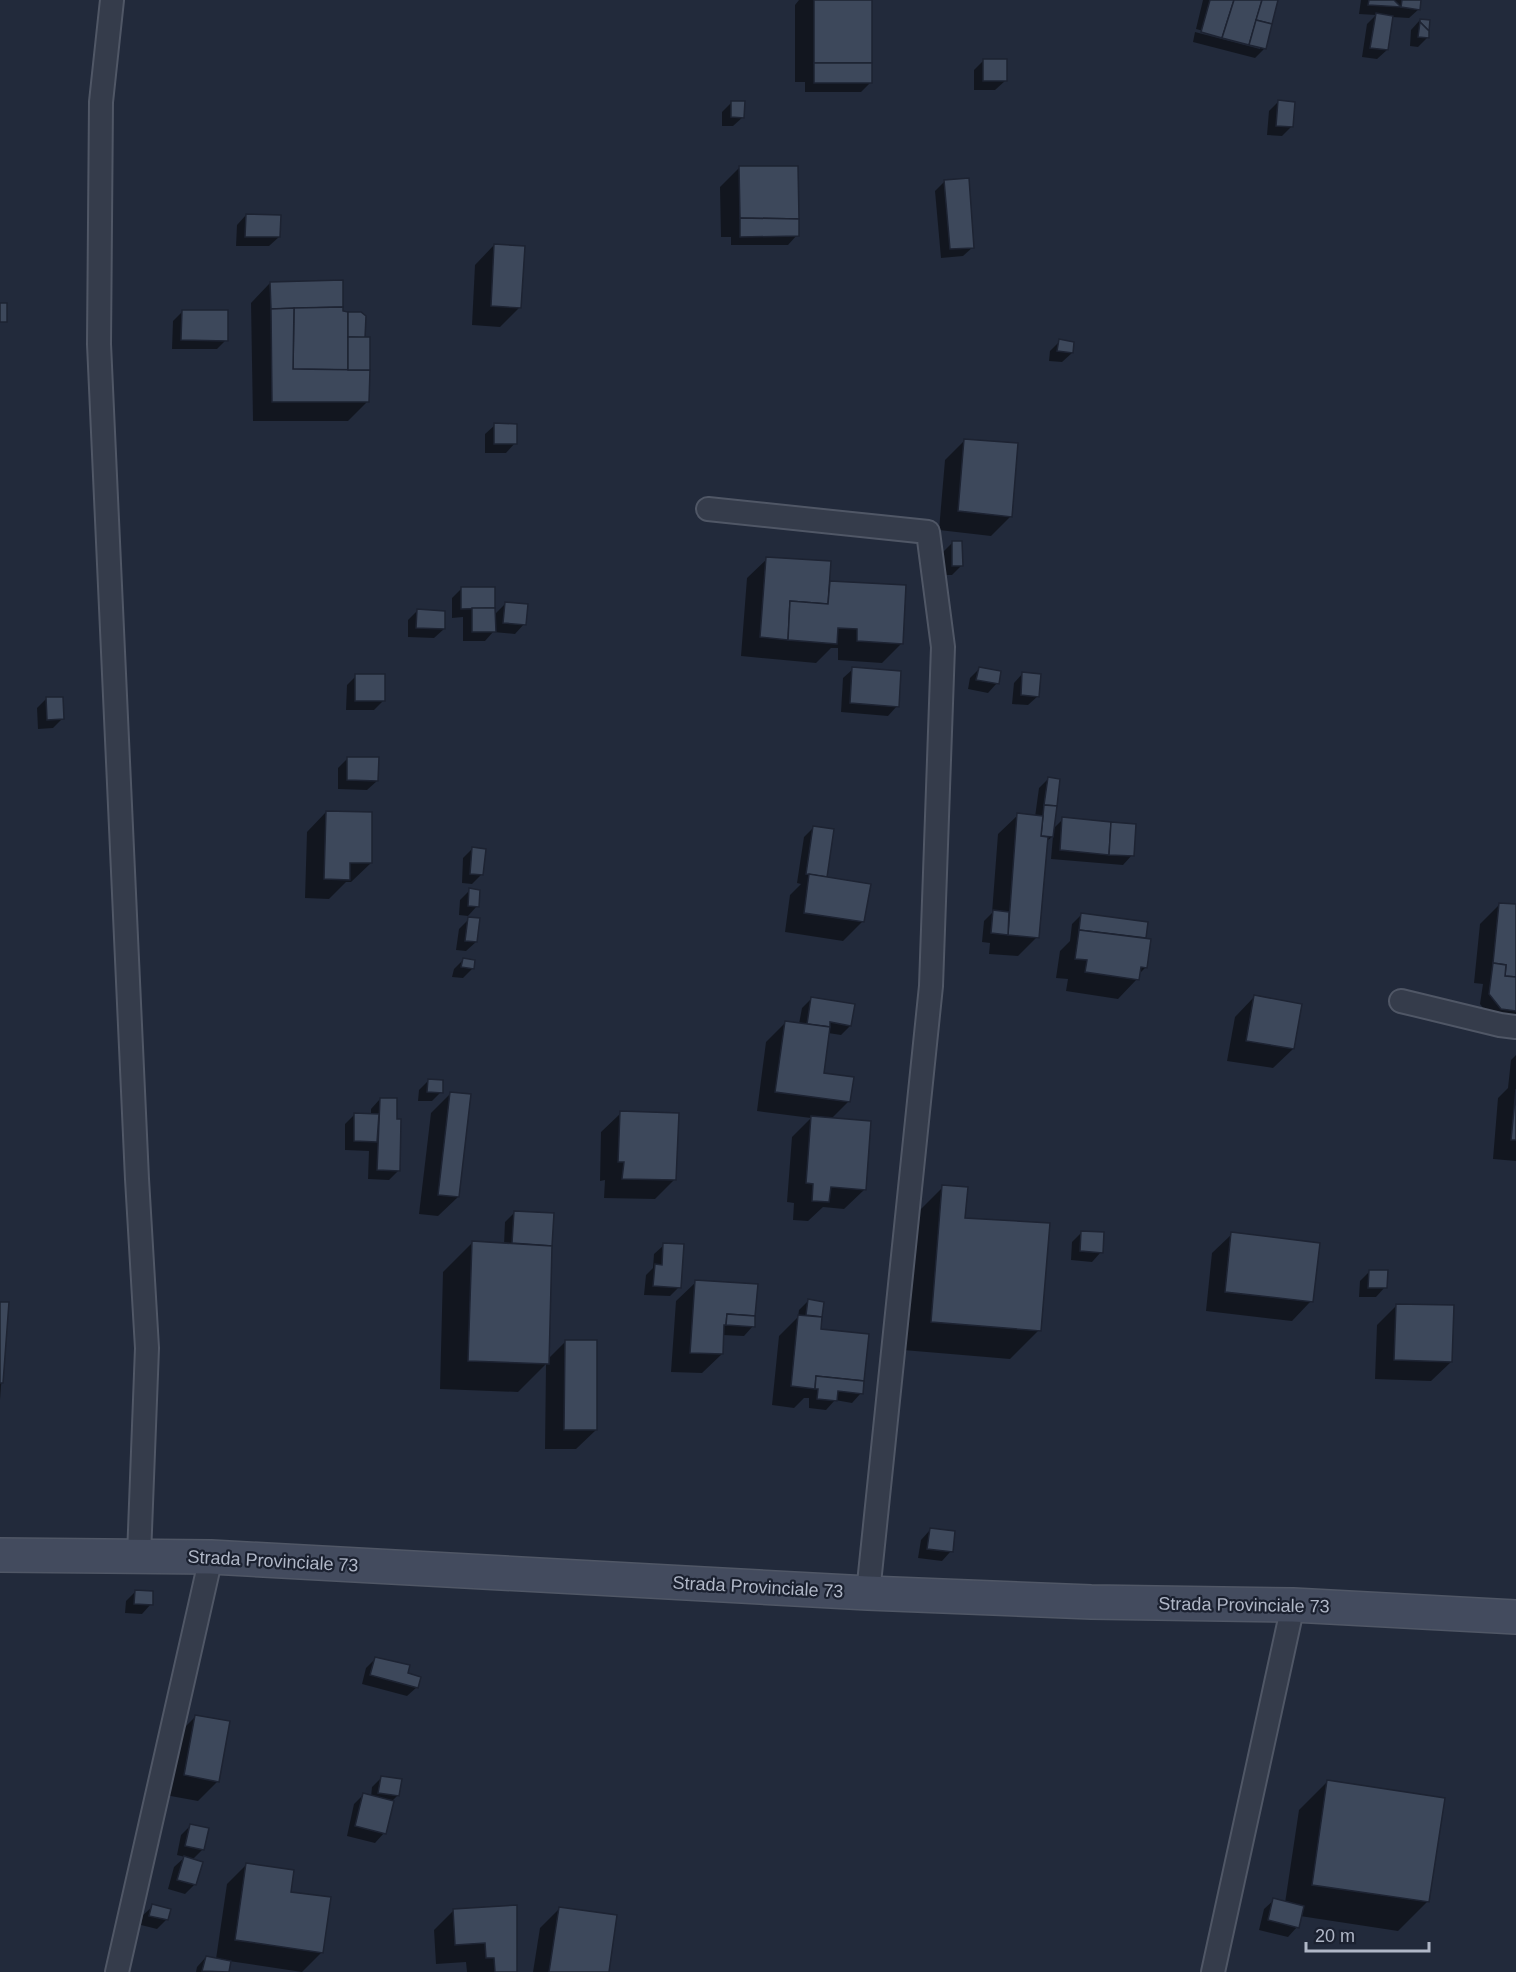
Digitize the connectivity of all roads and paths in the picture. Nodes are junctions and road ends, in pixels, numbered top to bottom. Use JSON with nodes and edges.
{"nodes":[{"id":1,"x":112,"y":0,"type":"edge"},
{"id":2,"x":708,"y":508,"type":"dead end"},
{"id":3,"x":1401,"y":1001,"type":"dead end"},
{"id":4,"x":1516,"y":1027,"type":"edge"},
{"id":5,"x":0,"y":1555,"type":"edge"},
{"id":6,"x":139,"y":1556,"type":"junction"},
{"id":7,"x":211,"y":1557,"type":"junction"},
{"id":8,"x":868,"y":1593,"type":"junction"},
{"id":9,"x":1293,"y":1605,"type":"junction"},
{"id":10,"x":1516,"y":1617,"type":"edge"},
{"id":11,"x":117,"y":1972,"type":"edge"},
{"id":12,"x":1214,"y":1972,"type":"edge"}],
"edges":[{"from":1,"to":6,"type":"lane"},
{"from":2,"to":8,"type":"lane"},
{"from":3,"to":4,"type":"lane"},
{"from":5,"to":6,"type":"street","name":"Strada Provinciale 73"},
{"from":6,"to":7,"type":"street","name":"Strada Provinciale 73"},
{"from":7,"to":8,"type":"street","name":"Strada Provinciale 73"},
{"from":7,"to":11,"type":"lane"},
{"from":8,"to":9,"type":"street","name":"Strada Provinciale 73"},
{"from":9,"to":10,"type":"street","name":"Strada Provinciale 73"},
{"from":9,"to":12,"type":"lane"}]}
